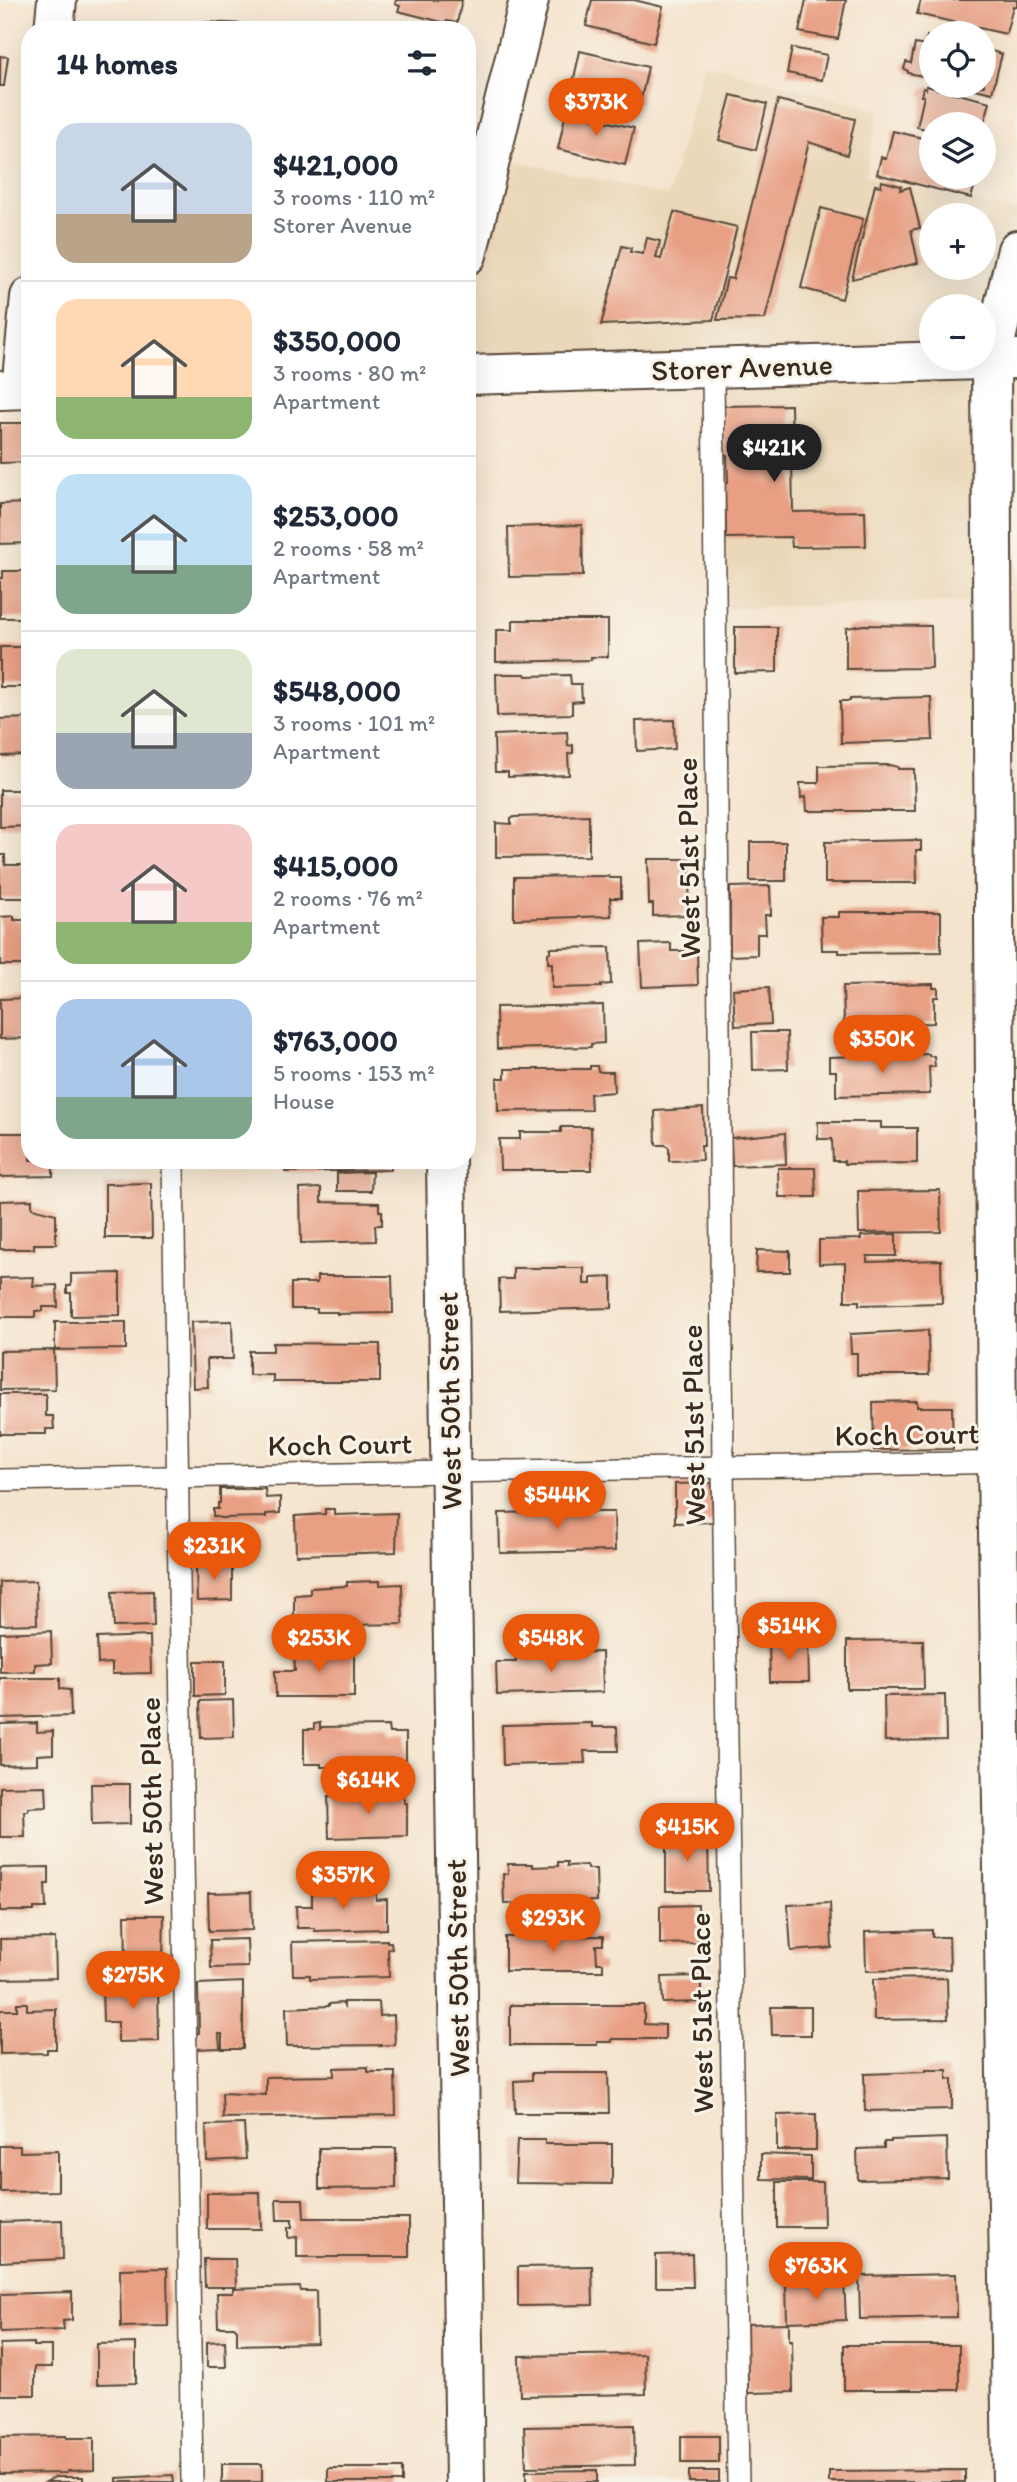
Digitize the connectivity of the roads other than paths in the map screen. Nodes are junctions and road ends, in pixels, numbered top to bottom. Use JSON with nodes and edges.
{"nodes":[{"id":1,"x":57,"y":0,"type":"edge"},
{"id":2,"x":529,"y":0,"type":"edge"},
{"id":3,"x":55,"y":21,"type":"edge"},
{"id":4,"x":476,"y":218,"type":"edge"},
{"id":5,"x":1017,"y":250,"type":"edge"},
{"id":6,"x":1004,"y":360,"type":"edge"},
{"id":7,"x":21,"y":361,"type":"edge"},
{"id":8,"x":713,"y":368,"type":"junction"},
{"id":9,"x":476,"y":375,"type":"edge"},
{"id":10,"x":17,"y":389,"type":"edge"},
{"id":11,"x":173,"y":1169,"type":"edge"},
{"id":12,"x":446,"y":1169,"type":"edge"},
{"id":13,"x":1007,"y":1462,"type":"edge"},
{"id":14,"x":723,"y":1467,"type":"junction"},
{"id":15,"x":450,"y":1471,"type":"junction"},
{"id":16,"x":176,"y":1476,"type":"junction"},
{"id":17,"x":0,"y":1480,"type":"edge"},
{"id":18,"x":192,"y":2482,"type":"edge"},
{"id":19,"x":465,"y":2482,"type":"edge"},
{"id":20,"x":738,"y":2482,"type":"edge"},
{"id":21,"x":1012,"y":2482,"type":"edge"}],
"edges":[{"from":1,"to":3,"type":"street"},
{"from":2,"to":4,"type":"street"},
{"from":5,"to":6,"type":"street"},
{"from":6,"to":8,"type":"street","name":"Storer Avenue"},
{"from":6,"to":13,"type":"street"},
{"from":7,"to":10,"type":"street"},
{"from":8,"to":9,"type":"street","name":"Storer Avenue"},
{"from":8,"to":14,"type":"lane","name":"West 51st Place"},
{"from":11,"to":16,"type":"lane","name":"West 50th Place"},
{"from":12,"to":15,"type":"street","name":"West 50th Street"},
{"from":13,"to":14,"type":"lane","name":"Koch Court"},
{"from":13,"to":21,"type":"street"},
{"from":14,"to":15,"type":"lane","name":"Koch Court"},
{"from":14,"to":20,"type":"lane","name":"West 51st Place"},
{"from":15,"to":16,"type":"lane","name":"Koch Court"},
{"from":15,"to":19,"type":"street","name":"West 50th Street"},
{"from":16,"to":17,"type":"lane","name":"Koch Court"},
{"from":16,"to":18,"type":"lane","name":"West 50th Place"}]}
